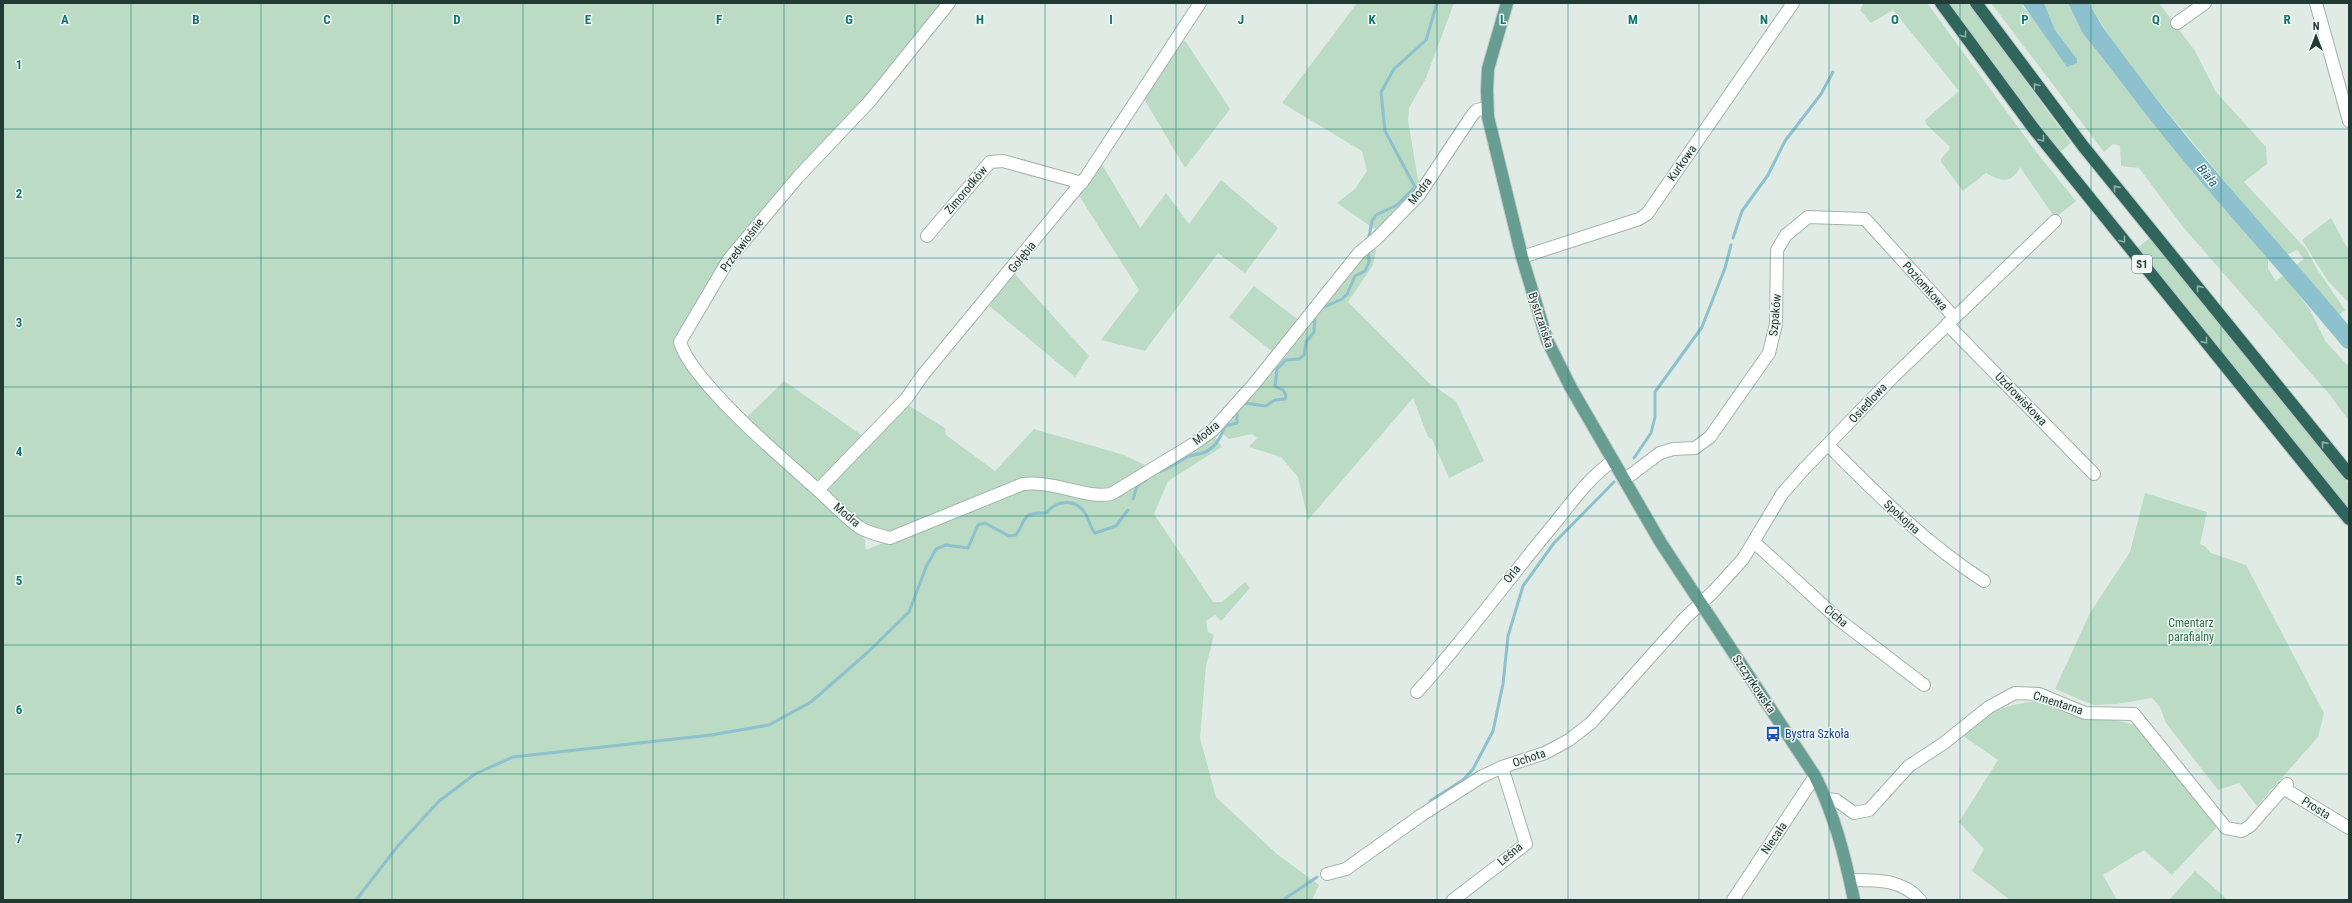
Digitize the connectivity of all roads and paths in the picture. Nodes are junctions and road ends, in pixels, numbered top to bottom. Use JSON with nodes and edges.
{"nodes":[{"id":1,"x":949,"y":3,"type":"edge"},
{"id":2,"x":1200,"y":3,"type":"edge"},
{"id":3,"x":1507,"y":3,"type":"edge"},
{"id":4,"x":1793,"y":3,"type":"edge"},
{"id":5,"x":1941,"y":3,"type":"edge"},
{"id":6,"x":1976,"y":3,"type":"edge"},
{"id":7,"x":2205,"y":3,"type":"edge"},
{"id":8,"x":2316,"y":3,"type":"edge"},
{"id":9,"x":2177,"y":24,"type":"dead end"},
{"id":10,"x":1487,"y":108,"type":"junction"},
{"id":11,"x":2349,"y":121,"type":"edge"},
{"id":12,"x":1082,"y":183,"type":"junction"},
{"id":13,"x":2055,"y":221,"type":"dead end"},
{"id":14,"x":927,"y":236,"type":"dead end"},
{"id":15,"x":1897,"y":254,"type":"joint"},
{"id":16,"x":1522,"y":257,"type":"junction"},
{"id":17,"x":1951,"y":320,"type":"junction"},
{"id":18,"x":1828,"y":445,"type":"junction"},
{"id":19,"x":1613,"y":461,"type":"junction"},
{"id":20,"x":2094,"y":474,"type":"dead end"},
{"id":21,"x":2349,"y":474,"type":"edge"},
{"id":22,"x":1624,"y":480,"type":"junction"},
{"id":23,"x":818,"y":490,"type":"junction"},
{"id":24,"x":2349,"y":519,"type":"edge"},
{"id":25,"x":1754,"y":542,"type":"junction"},
{"id":26,"x":1984,"y":581,"type":"dead end"},
{"id":27,"x":1701,"y":604,"type":"junction"},
{"id":28,"x":1924,"y":685,"type":"dead end"},
{"id":29,"x":1417,"y":692,"type":"dead end"},
{"id":30,"x":1502,"y":767,"type":"junction"},
{"id":31,"x":1815,"y":776,"type":"junction"},
{"id":32,"x":2285,"y":786,"type":"joint"},
{"id":33,"x":1826,"y":799,"type":"junction"},
{"id":34,"x":2349,"y":828,"type":"edge"},
{"id":35,"x":1327,"y":874,"type":"dead end"},
{"id":36,"x":1850,"y":880,"type":"junction"},
{"id":37,"x":1453,"y":900,"type":"edge"},
{"id":38,"x":1733,"y":900,"type":"edge"},
{"id":39,"x":1854,"y":900,"type":"edge"},
{"id":40,"x":1920,"y":900,"type":"edge"}],
"edges":[{"from":1,"to":23,"type":"street","name":"Przedwiośnie"},
{"from":2,"to":12,"type":"street","name":"Gołębia"},
{"from":3,"to":10,"type":"main road","name":"Bystrzańska"},
{"from":4,"to":16,"type":"street","name":"Kurkowa"},
{"from":5,"to":24,"type":"highway","number":"S1","one_way":true},
{"from":21,"to":6,"type":"highway","number":"S1","one_way":true},
{"from":7,"to":9,"type":"street"},
{"from":8,"to":11,"type":"street"},
{"from":10,"to":16,"type":"main road","name":"Bystrzańska"},
{"from":10,"to":23,"type":"street","name":"Modra"},
{"from":12,"to":14,"type":"street","name":"Zimorodków"},
{"from":12,"to":23,"type":"street","name":"Gołębia"},
{"from":13,"to":17,"type":"street","name":"Osiedlowa"},
{"from":15,"to":17,"type":"street","name":"Poziomkowa"},
{"from":15,"to":22,"type":"street","name":"Szpaków"},
{"from":16,"to":19,"type":"main road","name":"Bystrzańska"},
{"from":17,"to":18,"type":"street","name":"Osiedlowa"},
{"from":17,"to":20,"type":"street","name":"Uzdrowiskowa"},
{"from":18,"to":25,"type":"street","name":"Osiedlowa"},
{"from":18,"to":26,"type":"street","name":"Spokojna"},
{"from":19,"to":22,"type":"main road","name":"Bystrzańska"},
{"from":19,"to":29,"type":"street","name":"Orla"},
{"from":22,"to":27,"type":"main road","name":"Bystrzańska"},
{"from":25,"to":27,"type":"street","name":"Osiedlowa"},
{"from":25,"to":28,"type":"street","name":"Cicha"},
{"from":27,"to":30,"type":"street","name":"Ochota"},
{"from":27,"to":31,"type":"main road","name":"Szczyrkowska"},
{"from":30,"to":35,"type":"street","name":"Ochota"},
{"from":30,"to":37,"type":"street","name":"Leśna"},
{"from":31,"to":33,"type":"main road","name":"Szczyrkowska"},
{"from":31,"to":38,"type":"street","name":"Niecała"},
{"from":32,"to":33,"type":"street","name":"Cmentarna"},
{"from":32,"to":34,"type":"street","name":"Prosta"},
{"from":33,"to":36,"type":"main road","name":"Szczyrkowska"},
{"from":36,"to":39,"type":"main road","name":"Szczyrkowska"},
{"from":36,"to":40,"type":"street"}]}
